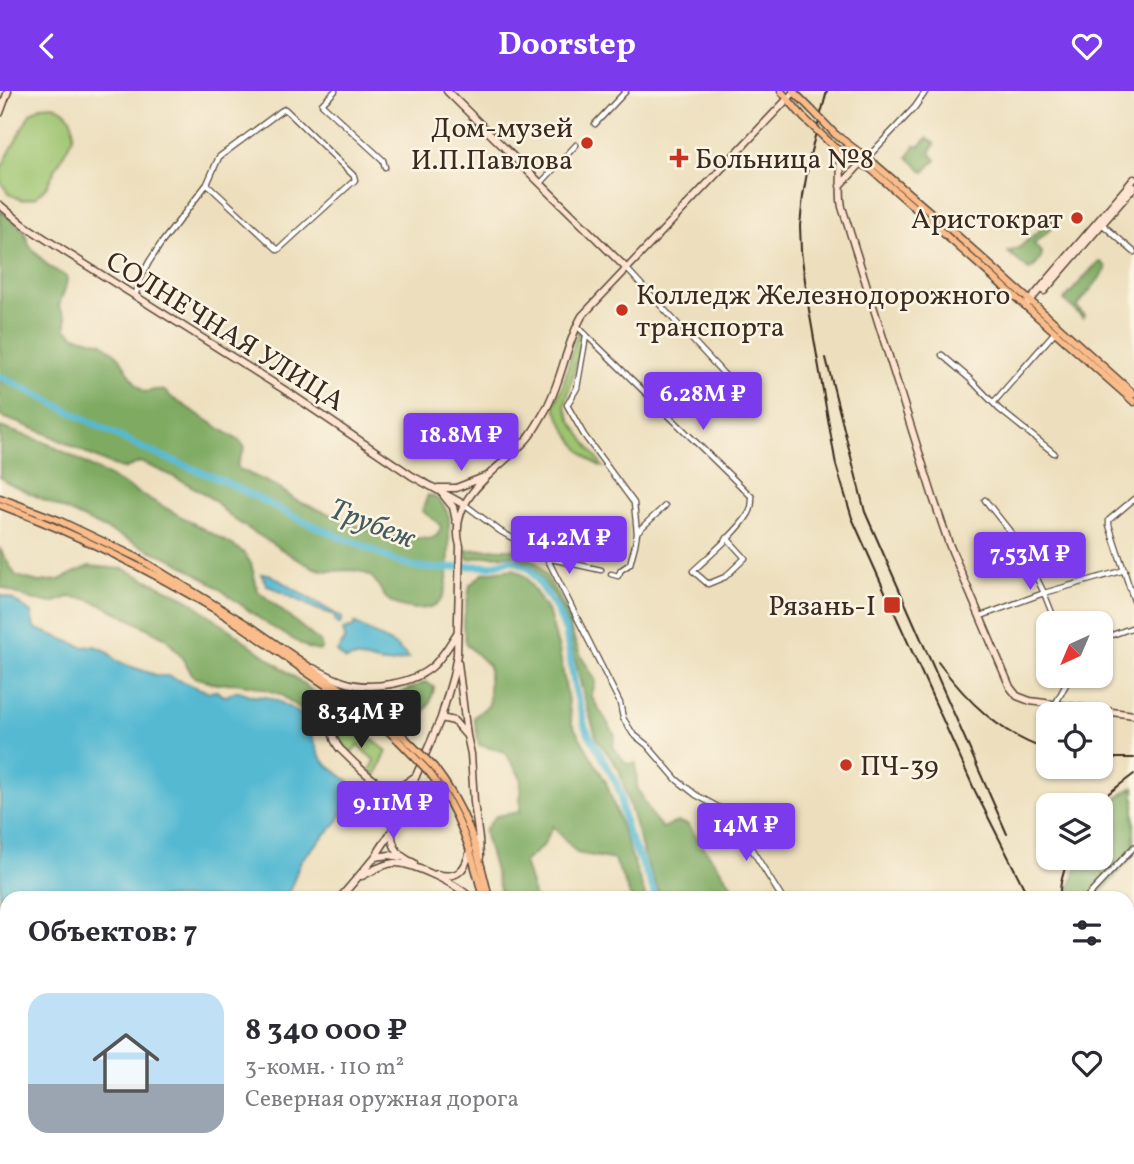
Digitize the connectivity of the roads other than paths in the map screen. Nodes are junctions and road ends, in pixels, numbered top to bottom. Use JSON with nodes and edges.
{"nodes":[{"id":1,"x":8,"y":91,"type":"edge"},
{"id":2,"x":335,"y":91,"type":"edge"},
{"id":3,"x":447,"y":91,"type":"edge"},
{"id":4,"x":460,"y":91,"type":"edge"},
{"id":5,"x":626,"y":91,"type":"edge"},
{"id":6,"x":781,"y":91,"type":"edge"},
{"id":7,"x":926,"y":91,"type":"edge"},
{"id":8,"x":793,"y":92,"type":"edge"},
{"id":9,"x":454,"y":98,"type":"junction"},
{"id":10,"x":787,"y":99,"type":"junction"},
{"id":11,"x":0,"y":113,"type":"edge"},
{"id":12,"x":594,"y":124,"type":"dead end"},
{"id":13,"x":831,"y":144,"type":"junction"},
{"id":14,"x":576,"y":145,"type":"dead end"},
{"id":15,"x":852,"y":158,"type":"junction"},
{"id":16,"x":864,"y":161,"type":"junction"},
{"id":17,"x":385,"y":167,"type":"dead end"},
{"id":18,"x":840,"y":170,"type":"junction"},
{"id":19,"x":848,"y":177,"type":"junction"},
{"id":20,"x":1134,"y":179,"type":"edge"},
{"id":21,"x":541,"y":183,"type":"junction"},
{"id":22,"x":207,"y":184,"type":"junction"},
{"id":23,"x":839,"y":187,"type":"junction"},
{"id":24,"x":1134,"y":187,"type":"edge"},
{"id":25,"x":0,"y":205,"type":"edge"},
{"id":26,"x":1102,"y":224,"type":"junction"},
{"id":27,"x":1134,"y":252,"type":"edge"},
{"id":28,"x":627,"y":269,"type":"junction"},
{"id":29,"x":135,"y":296,"type":"junction"},
{"id":30,"x":1029,"y":304,"type":"junction"},
{"id":31,"x":577,"y":326,"type":"junction"},
{"id":32,"x":1055,"y":332,"type":"junction"},
{"id":33,"x":586,"y":335,"type":"junction"},
{"id":34,"x":942,"y":355,"type":"dead end"},
{"id":35,"x":1134,"y":394,"type":"edge"},
{"id":36,"x":993,"y":403,"type":"junction"},
{"id":37,"x":1134,"y":403,"type":"edge"},
{"id":38,"x":752,"y":413,"type":"dead end"},
{"id":39,"x":1054,"y":453,"type":"dead end"},
{"id":40,"x":492,"y":473,"type":"junction"},
{"id":41,"x":432,"y":487,"type":"junction"},
{"id":42,"x":439,"y":491,"type":"junction"},
{"id":43,"x":0,"y":498,"type":"edge"},
{"id":44,"x":985,"y":499,"type":"dead end"},
{"id":45,"x":1134,"y":499,"type":"edge"},
{"id":46,"x":463,"y":504,"type":"junction"},
{"id":47,"x":0,"y":505,"type":"edge"},
{"id":48,"x":665,"y":506,"type":"dead end"},
{"id":49,"x":456,"y":533,"type":"junction"},
{"id":50,"x":637,"y":533,"type":"junction"},
{"id":51,"x":727,"y":538,"type":"junction"},
{"id":52,"x":547,"y":558,"type":"junction"},
{"id":53,"x":1125,"y":569,"type":"junction"},
{"id":54,"x":599,"y":570,"type":"dead end"},
{"id":55,"x":611,"y":573,"type":"dead end"},
{"id":56,"x":1044,"y":593,"type":"junction"},
{"id":57,"x":1134,"y":601,"type":"edge"},
{"id":58,"x":1051,"y":611,"type":"edge"},
{"id":59,"x":981,"y":616,"type":"junction"},
{"id":60,"x":1134,"y":627,"type":"edge"},
{"id":61,"x":458,"y":631,"type":"junction"},
{"id":62,"x":1113,"y":635,"type":"edge"},
{"id":63,"x":457,"y":654,"type":"junction"},
{"id":64,"x":310,"y":667,"type":"junction"},
{"id":65,"x":1037,"y":702,"type":"edge"},
{"id":66,"x":1113,"y":712,"type":"edge"},
{"id":67,"x":1134,"y":715,"type":"edge"},
{"id":68,"x":441,"y":718,"type":"junction"},
{"id":69,"x":384,"y":727,"type":"junction"},
{"id":70,"x":467,"y":736,"type":"junction"},
{"id":71,"x":401,"y":738,"type":"junction"},
{"id":72,"x":431,"y":769,"type":"junction"},
{"id":73,"x":417,"y":775,"type":"junction"},
{"id":74,"x":393,"y":829,"type":"junction"},
{"id":75,"x":1134,"y":847,"type":"edge"},
{"id":76,"x":470,"y":848,"type":"junction"},
{"id":77,"x":375,"y":857,"type":"junction"},
{"id":78,"x":480,"y":858,"type":"junction"},
{"id":79,"x":409,"y":861,"type":"junction"},
{"id":80,"x":358,"y":879,"type":"junction"},
{"id":81,"x":347,"y":891,"type":"edge"},
{"id":82,"x":462,"y":891,"type":"edge"},
{"id":83,"x":481,"y":891,"type":"edge"},
{"id":84,"x":487,"y":891,"type":"edge"},
{"id":85,"x":778,"y":891,"type":"edge"},
{"id":86,"x":1093,"y":891,"type":"edge"}],
"edges":[{"from":1,"to":11,"type":"main road"},
{"from":2,"to":17,"type":"street"},
{"from":3,"to":9,"type":"main road"},
{"from":4,"to":9,"type":"street"},
{"from":5,"to":12,"type":"street"},
{"from":6,"to":10,"type":"main road"},
{"from":7,"to":16,"type":"street"},
{"from":8,"to":10,"type":"main road"},
{"from":8,"to":16,"type":"main road","bridge":true},
{"from":9,"to":21,"type":"main road"},
{"from":10,"to":13,"type":"main road","bridge":true},
{"from":10,"to":28,"type":"main road"},
{"from":13,"to":15,"type":"main road"},
{"from":13,"to":18,"type":"main road"},
{"from":14,"to":21,"type":"street"},
{"from":15,"to":16,"type":"main road"},
{"from":15,"to":18,"type":"main road"},
{"from":16,"to":19,"type":"main road"},
{"from":16,"to":30,"type":"main road"},
{"from":18,"to":19,"type":"main road"},
{"from":18,"to":23,"type":"main road"},
{"from":19,"to":23,"type":"main road"},
{"from":20,"to":30,"type":"main road"},
{"from":21,"to":28,"type":"main road"},
{"from":22,"to":22,"type":"street"},
{"from":22,"to":29,"type":"street"},
{"from":23,"to":59,"type":"main road"},
{"from":24,"to":26,"type":"main road"},
{"from":25,"to":29,"type":"main road","name":"СОЛНЕЧНАЯ УЛИЦА"},
{"from":26,"to":27,"type":"street"},
{"from":26,"to":30,"type":"main road"},
{"from":28,"to":31,"type":"main road"},
{"from":28,"to":38,"type":"street"},
{"from":29,"to":41,"type":"main road","name":"СОЛНЕЧНАЯ УЛИЦА"},
{"from":30,"to":32,"type":"main road"},
{"from":30,"to":35,"type":"main road"},
{"from":31,"to":33,"type":"street"},
{"from":31,"to":40,"type":"main road"},
{"from":32,"to":36,"type":"street"},
{"from":32,"to":37,"type":"main road"},
{"from":33,"to":50,"type":"street"},
{"from":33,"to":51,"type":"street"},
{"from":34,"to":36,"type":"street"},
{"from":36,"to":39,"type":"street"},
{"from":40,"to":41,"type":"main road"},
{"from":40,"to":46,"type":"main road"},
{"from":41,"to":42,"type":"main road","name":"СОЛНЕЧНАЯ УЛИЦА"},
{"from":42,"to":46,"type":"main road","name":"СОЛНЕЧНАЯ УЛИЦА"},
{"from":42,"to":49,"type":"main road"},
{"from":43,"to":64,"type":"main road"},
{"from":44,"to":56,"type":"street"},
{"from":45,"to":53,"type":"street"},
{"from":46,"to":49,"type":"main road"},
{"from":46,"to":52,"type":"street"},
{"from":47,"to":69,"type":"main road"},
{"from":48,"to":50,"type":"street"},
{"from":49,"to":61,"type":"main road"},
{"from":50,"to":55,"type":"street"},
{"from":51,"to":51,"type":"street"},
{"from":52,"to":54,"type":"street"},
{"from":52,"to":85,"type":"street"},
{"from":53,"to":56,"type":"street"},
{"from":53,"to":57,"type":"street"},
{"from":56,"to":58,"type":"street"},
{"from":56,"to":59,"type":"street"},
{"from":59,"to":65,"type":"main road"},
{"from":60,"to":62,"type":"street"},
{"from":61,"to":63,"type":"main road"},
{"from":61,"to":64,"type":"main road"},
{"from":63,"to":68,"type":"main road"},
{"from":63,"to":70,"type":"main road"},
{"from":64,"to":71,"type":"main road"},
{"from":66,"to":67,"type":"main road"},
{"from":68,"to":70,"type":"main road"},
{"from":68,"to":73,"type":"main road"},
{"from":69,"to":71,"type":"main road"},
{"from":69,"to":73,"type":"main road"},
{"from":70,"to":78,"type":"main road"},
{"from":71,"to":72,"type":"main road","bridge":true},
{"from":72,"to":76,"type":"main road"},
{"from":72,"to":78,"type":"main road"},
{"from":73,"to":74,"type":"main road"},
{"from":74,"to":77,"type":"main road"},
{"from":74,"to":79,"type":"main road"},
{"from":75,"to":86,"type":"street"},
{"from":76,"to":79,"type":"main road"},
{"from":76,"to":83,"type":"main road"},
{"from":77,"to":79,"type":"main road"},
{"from":77,"to":80,"type":"main road"},
{"from":78,"to":84,"type":"main road"},
{"from":80,"to":81,"type":"main road"},
{"from":80,"to":82,"type":"main road"}]}
